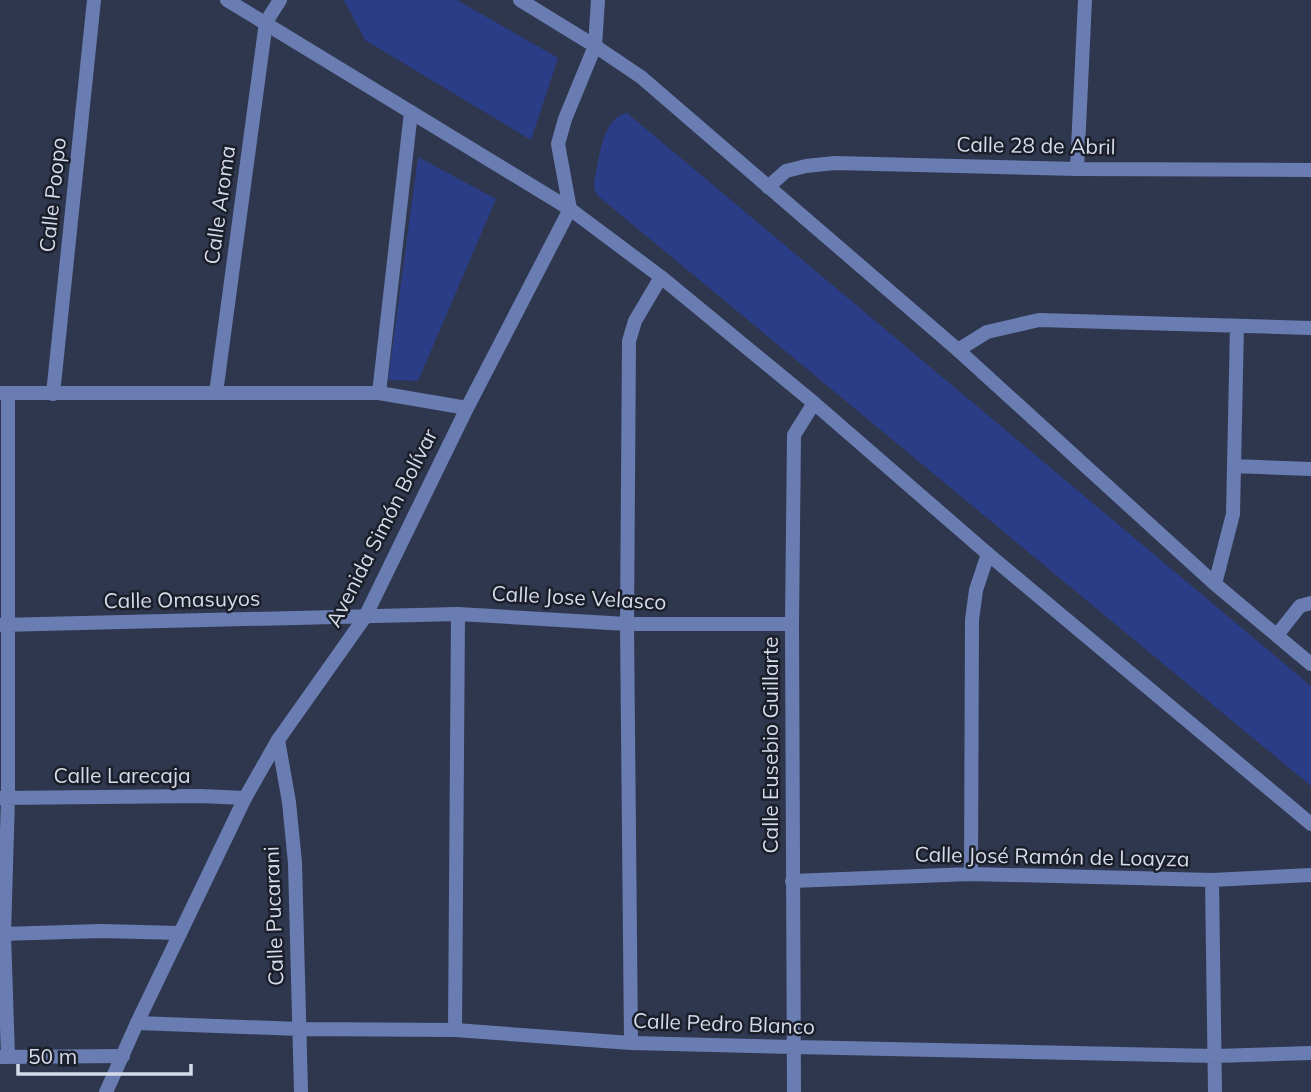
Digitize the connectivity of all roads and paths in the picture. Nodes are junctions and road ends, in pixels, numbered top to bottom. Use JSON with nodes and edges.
{"nodes":[{"id":1,"x":94,"y":0,"type":"edge"},
{"id":2,"x":227,"y":0,"type":"edge"},
{"id":3,"x":280,"y":0,"type":"edge"},
{"id":4,"x":520,"y":0,"type":"edge"},
{"id":5,"x":598,"y":0,"type":"edge"},
{"id":6,"x":1085,"y":0,"type":"edge"},
{"id":7,"x":266,"y":22,"type":"junction"},
{"id":8,"x":595,"y":46,"type":"junction"},
{"id":9,"x":411,"y":112,"type":"junction"},
{"id":10,"x":1076,"y":169,"type":"junction"},
{"id":11,"x":1311,"y":170,"type":"edge"},
{"id":12,"x":768,"y":187,"type":"junction"},
{"id":13,"x":570,"y":209,"type":"junction"},
{"id":14,"x":661,"y":277,"type":"junction"},
{"id":15,"x":1237,"y":326,"type":"junction"},
{"id":16,"x":1311,"y":328,"type":"edge"},
{"id":17,"x":958,"y":351,"type":"junction"},
{"id":18,"x":4,"y":393,"type":"edge"},
{"id":19,"x":216,"y":393,"type":"junction"},
{"id":20,"x":379,"y":393,"type":"junction"},
{"id":21,"x":53,"y":394,"type":"junction"},
{"id":22,"x":814,"y":403,"type":"junction"},
{"id":23,"x":467,"y":408,"type":"junction"},
{"id":24,"x":1234,"y":466,"type":"junction"},
{"id":25,"x":1311,"y":469,"type":"edge"},
{"id":26,"x":988,"y":554,"type":"junction"},
{"id":27,"x":1215,"y":584,"type":"junction"},
{"id":28,"x":1311,"y":603,"type":"edge"},
{"id":29,"x":458,"y":614,"type":"junction"},
{"id":30,"x":365,"y":617,"type":"junction"},
{"id":31,"x":627,"y":624,"type":"junction"},
{"id":32,"x":792,"y":624,"type":"junction"},
{"id":33,"x":4,"y":625,"type":"edge"},
{"id":34,"x":1277,"y":635,"type":"junction"},
{"id":35,"x":1311,"y":664,"type":"edge"},
{"id":36,"x":278,"y":740,"type":"junction"},
{"id":37,"x":4,"y":798,"type":"edge"},
{"id":38,"x":245,"y":798,"type":"junction"},
{"id":39,"x":1311,"y":824,"type":"edge"},
{"id":40,"x":971,"y":874,"type":"junction"},
{"id":41,"x":1311,"y":875,"type":"edge"},
{"id":42,"x":1212,"y":880,"type":"junction"},
{"id":43,"x":792,"y":881,"type":"junction"},
{"id":44,"x":180,"y":933,"type":"junction"},
{"id":45,"x":2,"y":934,"type":"edge"},
{"id":46,"x":137,"y":1023,"type":"junction"},
{"id":47,"x":299,"y":1029,"type":"junction"},
{"id":48,"x":455,"y":1030,"type":"junction"},
{"id":49,"x":631,"y":1043,"type":"junction"},
{"id":50,"x":795,"y":1047,"type":"junction"},
{"id":51,"x":1311,"y":1053,"type":"edge"},
{"id":52,"x":123,"y":1056,"type":"junction"},
{"id":53,"x":1215,"y":1056,"type":"junction"},
{"id":54,"x":4,"y":1057,"type":"edge"},
{"id":55,"x":106,"y":1092,"type":"edge"},
{"id":56,"x":301,"y":1092,"type":"edge"},
{"id":57,"x":794,"y":1092,"type":"edge"},
{"id":58,"x":1215,"y":1092,"type":"edge"}],
"edges":[{"from":1,"to":21,"type":"street","name":"Calle Poopo"},
{"from":2,"to":7,"type":"street"},
{"from":3,"to":7,"type":"street"},
{"from":4,"to":8,"type":"street"},
{"from":5,"to":8,"type":"street"},
{"from":6,"to":10,"type":"street"},
{"from":7,"to":9,"type":"street"},
{"from":7,"to":19,"type":"street","name":"Calle Aroma"},
{"from":8,"to":12,"type":"street"},
{"from":8,"to":13,"type":"street"},
{"from":9,"to":13,"type":"street"},
{"from":9,"to":20,"type":"street"},
{"from":10,"to":11,"type":"street","name":"Calle 28 de Abril"},
{"from":10,"to":12,"type":"street","name":"Calle 28 de Abril"},
{"from":12,"to":17,"type":"street"},
{"from":13,"to":14,"type":"street"},
{"from":13,"to":23,"type":"street","name":"Avenida Simón Bolívar"},
{"from":14,"to":22,"type":"street"},
{"from":14,"to":31,"type":"street"},
{"from":15,"to":16,"type":"street"},
{"from":15,"to":17,"type":"street"},
{"from":15,"to":24,"type":"street"},
{"from":17,"to":27,"type":"street"},
{"from":18,"to":21,"type":"street"},
{"from":18,"to":33,"type":"street"},
{"from":19,"to":20,"type":"street"},
{"from":19,"to":21,"type":"street"},
{"from":20,"to":23,"type":"street"},
{"from":22,"to":26,"type":"street"},
{"from":22,"to":32,"type":"street","name":"Calle Eusebio Guillarte"},
{"from":23,"to":30,"type":"street","name":"Avenida Simón Bolívar"},
{"from":24,"to":25,"type":"street"},
{"from":24,"to":27,"type":"street"},
{"from":26,"to":39,"type":"street"},
{"from":26,"to":40,"type":"street"},
{"from":27,"to":34,"type":"street"},
{"from":28,"to":34,"type":"street"},
{"from":29,"to":30,"type":"street","name":"Calle Jose Velasco"},
{"from":29,"to":31,"type":"street","name":"Calle Jose Velasco"},
{"from":29,"to":48,"type":"street"},
{"from":30,"to":33,"type":"street","name":"Calle Omasuyos"},
{"from":30,"to":36,"type":"street","name":"Avenida Simón Bolívar"},
{"from":31,"to":32,"type":"street","name":"Calle Jose Velasco"},
{"from":31,"to":49,"type":"street"},
{"from":32,"to":43,"type":"street","name":"Calle Eusebio Guillarte"},
{"from":33,"to":37,"type":"street"},
{"from":34,"to":35,"type":"street"},
{"from":36,"to":38,"type":"street","name":"Avenida Simón Bolívar"},
{"from":36,"to":47,"type":"street","name":"Calle Pucarani"},
{"from":37,"to":38,"type":"street","name":"Calle Larecaja"},
{"from":37,"to":45,"type":"street"},
{"from":38,"to":44,"type":"street","name":"Avenida Simón Bolívar"},
{"from":40,"to":42,"type":"street","name":"Calle José Ramón de Loayza"},
{"from":40,"to":43,"type":"street","name":"Calle José Ramón de Loayza"},
{"from":41,"to":42,"type":"street","name":"Calle José Ramón de Loayza"},
{"from":42,"to":53,"type":"street"},
{"from":43,"to":50,"type":"street","name":"Calle Eusebio Guillarte"},
{"from":44,"to":45,"type":"street"},
{"from":44,"to":46,"type":"street","name":"Avenida Simón Bolívar"},
{"from":45,"to":54,"type":"street"},
{"from":46,"to":47,"type":"street","name":"Calle Pedro Blanco"},
{"from":46,"to":52,"type":"street","name":"Avenida Simón Bolívar"},
{"from":47,"to":48,"type":"street","name":"Calle Pedro Blanco"},
{"from":47,"to":56,"type":"street","name":"Calle Pucarani"},
{"from":48,"to":49,"type":"street","name":"Calle Pedro Blanco"},
{"from":49,"to":50,"type":"street","name":"Calle Pedro Blanco"},
{"from":50,"to":53,"type":"street","name":"Calle Pedro Blanco"},
{"from":50,"to":57,"type":"street","name":"Calle Eusebio Guillarte"},
{"from":51,"to":53,"type":"street","name":"Calle Pedro Blanco"},
{"from":52,"to":54,"type":"street"},
{"from":52,"to":55,"type":"street","name":"Avenida Simón Bolívar"},
{"from":53,"to":58,"type":"street"}]}
